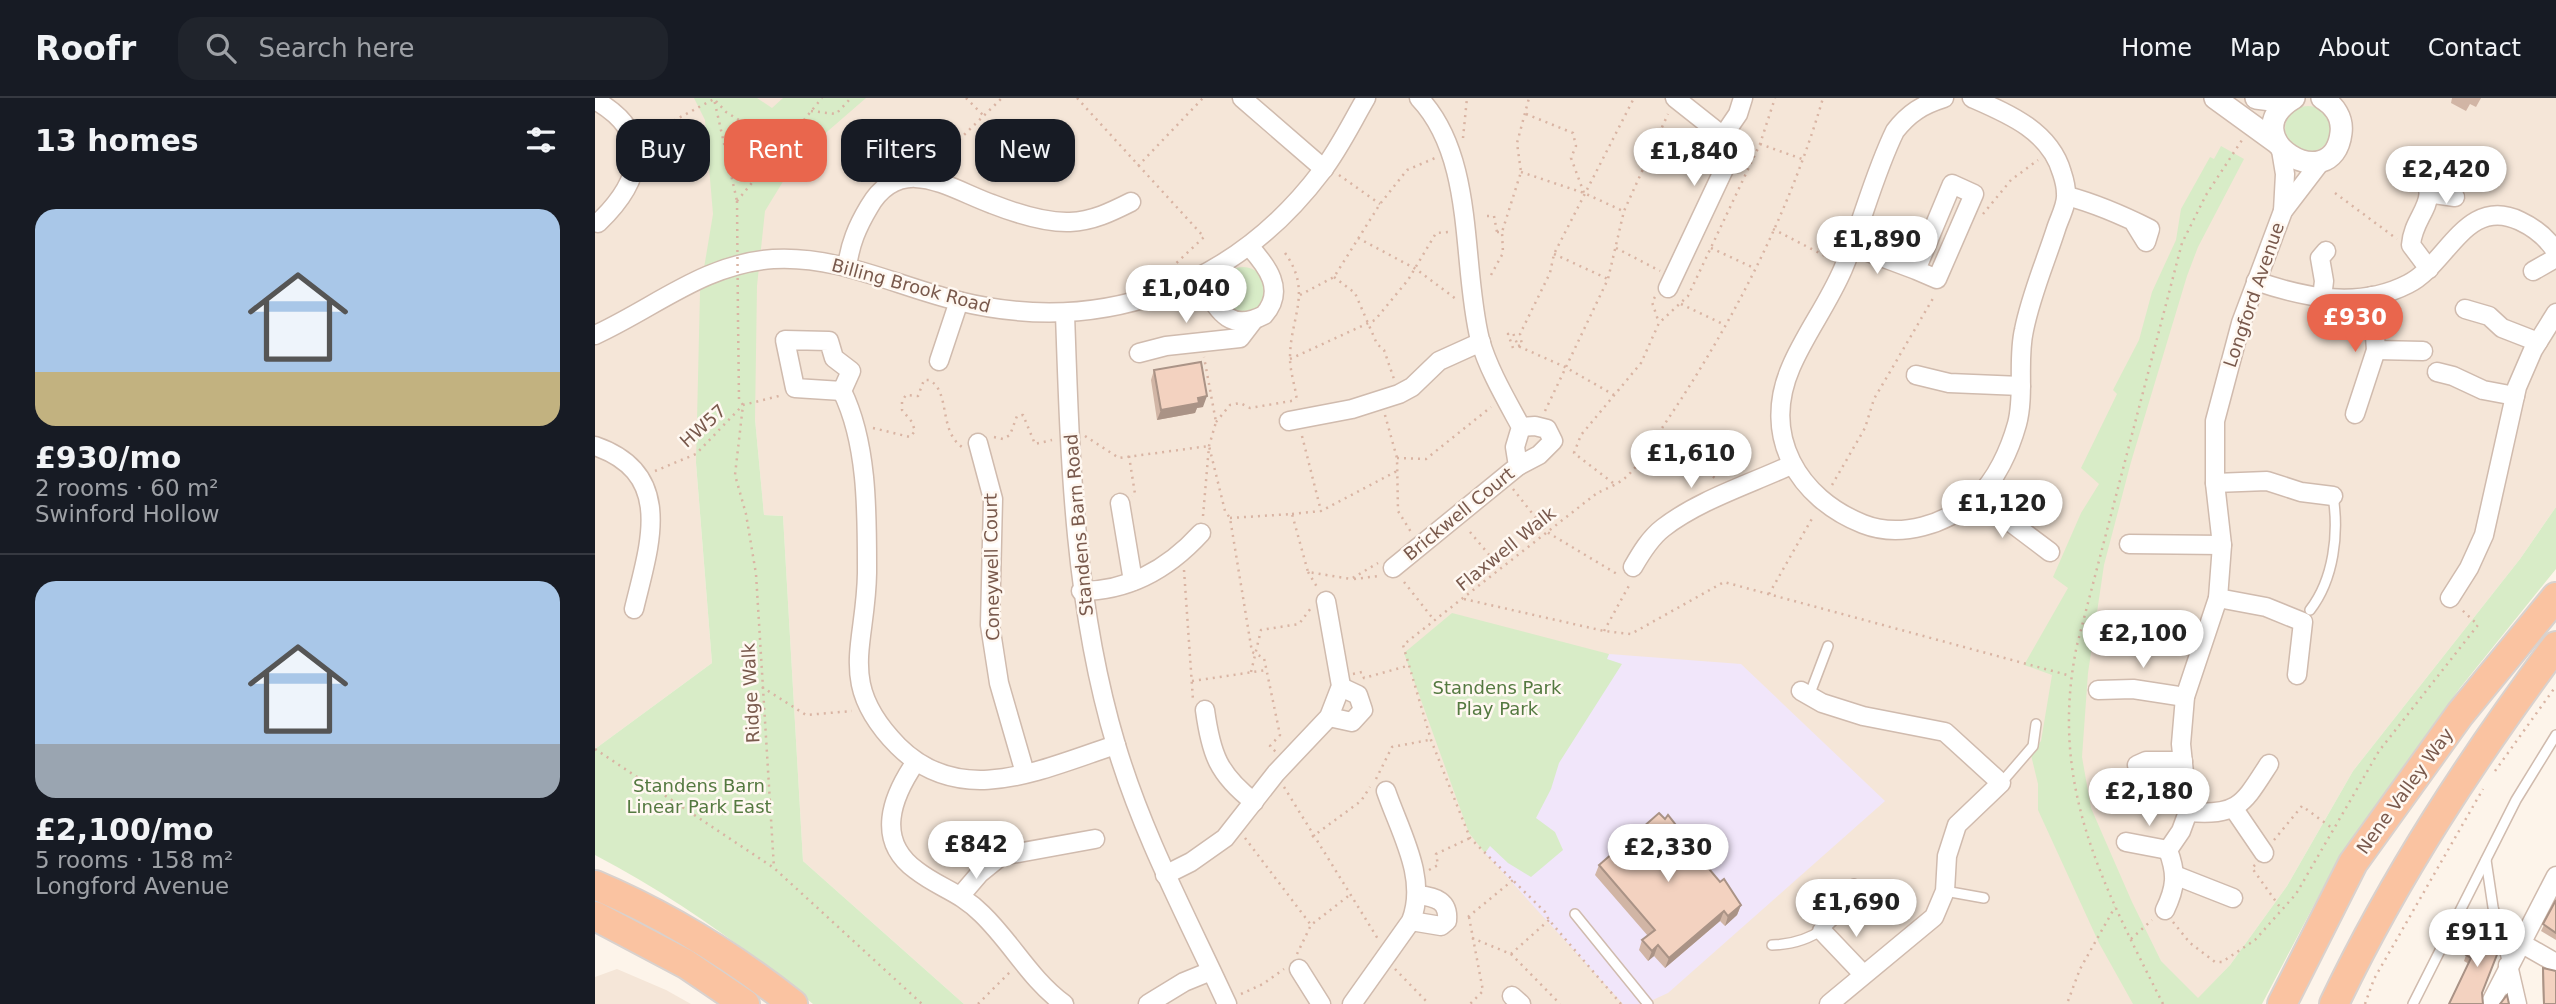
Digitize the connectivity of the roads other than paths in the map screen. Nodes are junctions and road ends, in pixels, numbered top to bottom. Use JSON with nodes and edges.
{"nodes":[{"id":1,"x":1242,"y":98,"type":"edge"},
{"id":2,"x":1366,"y":98,"type":"edge"},
{"id":3,"x":1419,"y":98,"type":"edge"},
{"id":4,"x":1675,"y":98,"type":"edge"},
{"id":5,"x":1743,"y":98,"type":"edge"},
{"id":6,"x":1944,"y":98,"type":"edge"},
{"id":7,"x":1972,"y":98,"type":"edge"},
{"id":8,"x":2215,"y":98,"type":"edge"},
{"id":9,"x":2256,"y":98,"type":"edge"},
{"id":10,"x":2293,"y":98,"type":"edge"},
{"id":11,"x":2322,"y":98,"type":"edge"},
{"id":12,"x":2345,"y":98,"type":"edge"},
{"id":13,"x":595,"y":100,"type":"edge"},
{"id":14,"x":2341,"y":121,"type":"junction"},
{"id":15,"x":1723,"y":136,"type":"junction"},
{"id":16,"x":2279,"y":147,"type":"junction"},
{"id":17,"x":2322,"y":160,"type":"junction"},
{"id":18,"x":2408,"y":166,"type":"road end"},
{"id":19,"x":1331,"y":172,"type":"junction"},
{"id":20,"x":2067,"y":196,"type":"junction"},
{"id":21,"x":2428,"y":197,"type":"junction"},
{"id":22,"x":2455,"y":197,"type":"dead end"},
{"id":23,"x":1131,"y":202,"type":"dead end"},
{"id":24,"x":2283,"y":211,"type":"junction"},
{"id":25,"x":2133,"y":221,"type":"dead end"},
{"id":26,"x":598,"y":222,"type":"dead end"},
{"id":27,"x":1249,"y":246,"type":"junction"},
{"id":28,"x":1852,"y":246,"type":"junction"},
{"id":29,"x":2326,"y":251,"type":"dead end"},
{"id":30,"x":2556,"y":252,"type":"edge"},
{"id":31,"x":2556,"y":258,"type":"edge"},
{"id":32,"x":847,"y":267,"type":"junction"},
{"id":33,"x":2429,"y":269,"type":"junction"},
{"id":34,"x":1916,"y":270,"type":"junction"},
{"id":35,"x":2533,"y":271,"type":"dead end"},
{"id":36,"x":1199,"y":278,"type":"junction"},
{"id":37,"x":2256,"y":281,"type":"junction"},
{"id":38,"x":1662,"y":287,"type":"road end"},
{"id":39,"x":2372,"y":296,"type":"junction"},
{"id":40,"x":2322,"y":298,"type":"junction"},
{"id":41,"x":959,"y":301,"type":"junction"},
{"id":42,"x":2465,"y":309,"type":"dead end"},
{"id":43,"x":2556,"y":313,"type":"edge"},
{"id":44,"x":1065,"y":314,"type":"junction"},
{"id":45,"x":1253,"y":321,"type":"junction"},
{"id":46,"x":595,"y":335,"type":"edge"},
{"id":47,"x":1481,"y":342,"type":"junction"},
{"id":48,"x":2538,"y":342,"type":"junction"},
{"id":49,"x":2376,"y":350,"type":"junction"},
{"id":50,"x":2423,"y":352,"type":"dead end"},
{"id":51,"x":1139,"y":353,"type":"dead end"},
{"id":52,"x":939,"y":361,"type":"dead end"},
{"id":53,"x":2437,"y":372,"type":"dead end"},
{"id":54,"x":1916,"y":374,"type":"dead end"},
{"id":55,"x":2021,"y":386,"type":"junction"},
{"id":56,"x":2515,"y":396,"type":"junction"},
{"id":57,"x":845,"y":398,"type":"junction"},
{"id":58,"x":2355,"y":414,"type":"dead end"},
{"id":59,"x":1293,"y":420,"type":"road end"},
{"id":60,"x":1521,"y":428,"type":"junction"},
{"id":61,"x":978,"y":443,"type":"road end"},
{"id":62,"x":595,"y":446,"type":"edge"},
{"id":63,"x":1791,"y":465,"type":"junction"},
{"id":64,"x":1518,"y":466,"type":"junction"},
{"id":65,"x":2215,"y":483,"type":"junction"},
{"id":66,"x":2333,"y":496,"type":"joint"},
{"id":67,"x":1977,"y":497,"type":"junction"},
{"id":68,"x":1119,"y":503,"type":"road end"},
{"id":69,"x":1201,"y":533,"type":"road end"},
{"id":70,"x":2129,"y":544,"type":"dead end"},
{"id":71,"x":2222,"y":545,"type":"junction"},
{"id":72,"x":2050,"y":552,"type":"dead end"},
{"id":73,"x":1396,"y":571,"type":"road end"},
{"id":74,"x":1632,"y":575,"type":"road end"},
{"id":75,"x":1133,"y":581,"type":"junction"},
{"id":76,"x":1081,"y":591,"type":"junction"},
{"id":77,"x":2556,"y":597,"type":"edge"},
{"id":78,"x":2218,"y":598,"type":"junction"},
{"id":79,"x":2450,"y":598,"type":"road end"},
{"id":80,"x":1322,"y":601,"type":"road end"},
{"id":81,"x":633,"y":609,"type":"dead end"},
{"id":82,"x":2307,"y":616,"type":"junction"},
{"id":83,"x":1828,"y":646,"type":"dead end"},
{"id":84,"x":2556,"y":646,"type":"edge"},
{"id":85,"x":2297,"y":676,"type":"dead end"},
{"id":86,"x":1340,"y":682,"type":"junction"},
{"id":87,"x":2098,"y":690,"type":"dead end"},
{"id":88,"x":1805,"y":694,"type":"joint"},
{"id":89,"x":2185,"y":697,"type":"junction"},
{"id":90,"x":1205,"y":710,"type":"road end"},
{"id":91,"x":1329,"y":717,"type":"junction"},
{"id":92,"x":2036,"y":724,"type":"dead end"},
{"id":93,"x":2556,"y":735,"type":"edge"},
{"id":94,"x":1116,"y":745,"type":"junction"},
{"id":95,"x":2183,"y":761,"type":"junction"},
{"id":96,"x":915,"y":763,"type":"junction"},
{"id":97,"x":2269,"y":764,"type":"dead end"},
{"id":98,"x":2137,"y":765,"type":"dead end"},
{"id":99,"x":1025,"y":772,"type":"junction"},
{"id":100,"x":2001,"y":783,"type":"junction"},
{"id":101,"x":1386,"y":792,"type":"dead end"},
{"id":102,"x":1254,"y":802,"type":"junction"},
{"id":103,"x":2234,"y":809,"type":"junction"},
{"id":104,"x":2188,"y":812,"type":"junction"},
{"id":105,"x":2439,"y":812,"type":"junction"},
{"id":106,"x":1095,"y":839,"type":"dead end"},
{"id":107,"x":2126,"y":842,"type":"dead end"},
{"id":108,"x":2168,"y":850,"type":"junction"},
{"id":109,"x":2264,"y":853,"type":"road end"},
{"id":110,"x":2486,"y":860,"type":"junction"},
{"id":111,"x":595,"y":871,"type":"edge"},
{"id":112,"x":1165,"y":875,"type":"junction"},
{"id":113,"x":2177,"y":876,"type":"junction"},
{"id":114,"x":2556,"y":876,"type":"edge"},
{"id":115,"x":1854,"y":884,"type":"dead end"},
{"id":116,"x":595,"y":885,"type":"edge"},
{"id":117,"x":1945,"y":891,"type":"junction"},
{"id":118,"x":962,"y":894,"type":"junction"},
{"id":119,"x":1418,"y":895,"type":"junction"},
{"id":120,"x":1984,"y":898,"type":"dead end"},
{"id":121,"x":2233,"y":898,"type":"dead end"},
{"id":122,"x":2165,"y":910,"type":"road end"},
{"id":123,"x":1575,"y":914,"type":"dead end"},
{"id":124,"x":595,"y":916,"type":"edge"},
{"id":125,"x":1411,"y":921,"type":"junction"},
{"id":126,"x":1822,"y":931,"type":"junction"},
{"id":127,"x":595,"y":933,"type":"edge"},
{"id":128,"x":700,"y":938,"type":"junction"},
{"id":129,"x":2519,"y":942,"type":"junction"},
{"id":130,"x":1772,"y":945,"type":"dead end"},
{"id":131,"x":2556,"y":963,"type":"edge"},
{"id":132,"x":686,"y":964,"type":"junction"},
{"id":133,"x":2508,"y":964,"type":"junction"},
{"id":134,"x":1299,"y":969,"type":"dead end"},
{"id":135,"x":1211,"y":971,"type":"junction"},
{"id":136,"x":1863,"y":974,"type":"junction"},
{"id":137,"x":1226,"y":1002,"type":"edge"},
{"id":138,"x":745,"y":1004,"type":"edge"},
{"id":139,"x":793,"y":1004,"type":"edge"},
{"id":140,"x":1064,"y":1004,"type":"edge"},
{"id":141,"x":1148,"y":1004,"type":"edge"},
{"id":142,"x":1321,"y":1004,"type":"edge"},
{"id":143,"x":1352,"y":1004,"type":"edge"},
{"id":144,"x":1648,"y":1004,"type":"edge"},
{"id":145,"x":1829,"y":1004,"type":"edge"},
{"id":146,"x":2281,"y":1004,"type":"edge"},
{"id":147,"x":2334,"y":1004,"type":"edge"},
{"id":148,"x":2350,"y":1004,"type":"edge"},
{"id":149,"x":2413,"y":1004,"type":"edge"},
{"id":150,"x":2490,"y":1004,"type":"edge"},
{"id":151,"x":2517,"y":1004,"type":"edge"}],
"edges":[{"from":1,"to":19,"type":"street"},
{"from":2,"to":19,"type":"street","name":"Billing Brook Road"},
{"from":3,"to":47,"type":"street","name":"Brickwell Court"},
{"from":4,"to":15,"type":"street"},
{"from":5,"to":15,"type":"street"},
{"from":6,"to":28,"type":"street"},
{"from":7,"to":20,"type":"street"},
{"from":8,"to":16,"type":"street"},
{"from":9,"to":10,"type":"street"},
{"from":10,"to":16,"type":"street"},
{"from":11,"to":14,"type":"street"},
{"from":12,"to":14,"type":"street"},
{"from":13,"to":26,"type":"street"},
{"from":14,"to":17,"type":"street"},
{"from":15,"to":38,"type":"street"},
{"from":16,"to":17,"type":"street"},
{"from":16,"to":24,"type":"street","name":"Longford Avenue"},
{"from":17,"to":24,"type":"street","name":"Longford Avenue"},
{"from":18,"to":21,"type":"street"},
{"from":19,"to":27,"type":"street","name":"Billing Brook Road"},
{"from":20,"to":25,"type":"street"},
{"from":20,"to":55,"type":"street"},
{"from":21,"to":22,"type":"street"},
{"from":21,"to":33,"type":"street"},
{"from":23,"to":32,"type":"street"},
{"from":24,"to":37,"type":"street","name":"Longford Avenue"},
{"from":27,"to":36,"type":"street","name":"Billing Brook Road"},
{"from":27,"to":45,"type":"street"},
{"from":28,"to":34,"type":"street"},
{"from":28,"to":63,"type":"street"},
{"from":29,"to":40,"type":"street"},
{"from":30,"to":33,"type":"street"},
{"from":31,"to":35,"type":"street"},
{"from":32,"to":41,"type":"street","name":"Billing Brook Road"},
{"from":32,"to":46,"type":"street","name":"Billing Brook Road"},
{"from":33,"to":39,"type":"street"},
{"from":34,"to":34,"type":"street"},
{"from":36,"to":44,"type":"street","name":"Billing Brook Road"},
{"from":36,"to":45,"type":"street"},
{"from":37,"to":40,"type":"street"},
{"from":37,"to":65,"type":"street","name":"Longford Avenue"},
{"from":39,"to":40,"type":"street"},
{"from":39,"to":49,"type":"street"},
{"from":41,"to":44,"type":"street","name":"Billing Brook Road"},
{"from":41,"to":52,"type":"street"},
{"from":42,"to":48,"type":"street"},
{"from":43,"to":48,"type":"street"},
{"from":44,"to":76,"type":"street","name":"Standens Barn Road"},
{"from":45,"to":51,"type":"street"},
{"from":47,"to":59,"type":"street"},
{"from":47,"to":60,"type":"street","name":"Brickwell Court"},
{"from":48,"to":56,"type":"street"},
{"from":49,"to":50,"type":"street"},
{"from":49,"to":58,"type":"street"},
{"from":53,"to":56,"type":"street"},
{"from":54,"to":55,"type":"street"},
{"from":55,"to":67,"type":"street"},
{"from":56,"to":79,"type":"street"},
{"from":57,"to":57,"type":"street"},
{"from":57,"to":96,"type":"street"},
{"from":60,"to":64,"type":"street","name":"Brickwell Court"},
{"from":60,"to":64,"type":"street"},
{"from":61,"to":99,"type":"street","name":"Coneywell Court"},
{"from":62,"to":81,"type":"street"},
{"from":63,"to":67,"type":"street"},
{"from":63,"to":74,"type":"street"},
{"from":64,"to":73,"type":"street","name":"Brickwell Court"},
{"from":65,"to":66,"type":"street"},
{"from":65,"to":71,"type":"street","name":"Longford Avenue"},
{"from":66,"to":82,"type":"lane"},
{"from":67,"to":72,"type":"street"},
{"from":68,"to":75,"type":"street"},
{"from":69,"to":75,"type":"street"},
{"from":70,"to":71,"type":"street"},
{"from":71,"to":78,"type":"street","name":"Longford Avenue"},
{"from":75,"to":76,"type":"street"},
{"from":76,"to":94,"type":"street","name":"Standens Barn Road"},
{"from":77,"to":146,"type":"highway","name":"Nene Valley Way"},
{"from":78,"to":82,"type":"street"},
{"from":78,"to":89,"type":"street","name":"Longford Avenue"},
{"from":80,"to":86,"type":"street"},
{"from":82,"to":85,"type":"street"},
{"from":83,"to":88,"type":"lane"},
{"from":84,"to":105,"type":"highway"},
{"from":86,"to":91,"type":"street"},
{"from":86,"to":91,"type":"street"},
{"from":87,"to":89,"type":"street"},
{"from":88,"to":100,"type":"street"},
{"from":89,"to":95,"type":"street","name":"Longford Avenue"},
{"from":90,"to":102,"type":"street"},
{"from":91,"to":102,"type":"street"},
{"from":92,"to":100,"type":"lane"},
{"from":93,"to":110,"type":"lane"},
{"from":94,"to":99,"type":"street"},
{"from":94,"to":112,"type":"street","name":"Standens Barn Road"},
{"from":95,"to":98,"type":"street"},
{"from":95,"to":104,"type":"street","name":"Longford Avenue"},
{"from":96,"to":99,"type":"street"},
{"from":96,"to":118,"type":"street"},
{"from":97,"to":103,"type":"street"},
{"from":100,"to":117,"type":"street"},
{"from":101,"to":119,"type":"street"},
{"from":102,"to":112,"type":"street"},
{"from":103,"to":104,"type":"street"},
{"from":103,"to":109,"type":"street"},
{"from":104,"to":108,"type":"street"},
{"from":105,"to":147,"type":"highway"},
{"from":105,"to":148,"type":"highway"},
{"from":106,"to":118,"type":"street"},
{"from":107,"to":108,"type":"street"},
{"from":108,"to":113,"type":"street"},
{"from":110,"to":133,"type":"lane"},
{"from":110,"to":149,"type":"lane"},
{"from":111,"to":128,"type":"highway"},
{"from":112,"to":135,"type":"street","name":"Standens Barn Road"},
{"from":113,"to":121,"type":"street"},
{"from":113,"to":122,"type":"street"},
{"from":114,"to":129,"type":"street"},
{"from":115,"to":126,"type":"lane"},
{"from":116,"to":128,"type":"highway"},
{"from":117,"to":120,"type":"lane"},
{"from":117,"to":136,"type":"street"},
{"from":118,"to":140,"type":"street"},
{"from":119,"to":125,"type":"street"},
{"from":119,"to":125,"type":"street"},
{"from":123,"to":144,"type":"lane"},
{"from":124,"to":132,"type":"highway"},
{"from":125,"to":143,"type":"street"},
{"from":126,"to":130,"type":"lane"},
{"from":126,"to":136,"type":"street"},
{"from":127,"to":132,"type":"highway"},
{"from":128,"to":139,"type":"highway"},
{"from":129,"to":131,"type":"street"},
{"from":129,"to":133,"type":"street"},
{"from":132,"to":138,"type":"highway"},
{"from":133,"to":150,"type":"street"},
{"from":133,"to":151,"type":"street"},
{"from":134,"to":142,"type":"street"},
{"from":135,"to":137,"type":"street","name":"Standens Barn Road"},
{"from":135,"to":141,"type":"street"},
{"from":136,"to":145,"type":"street"}]}
